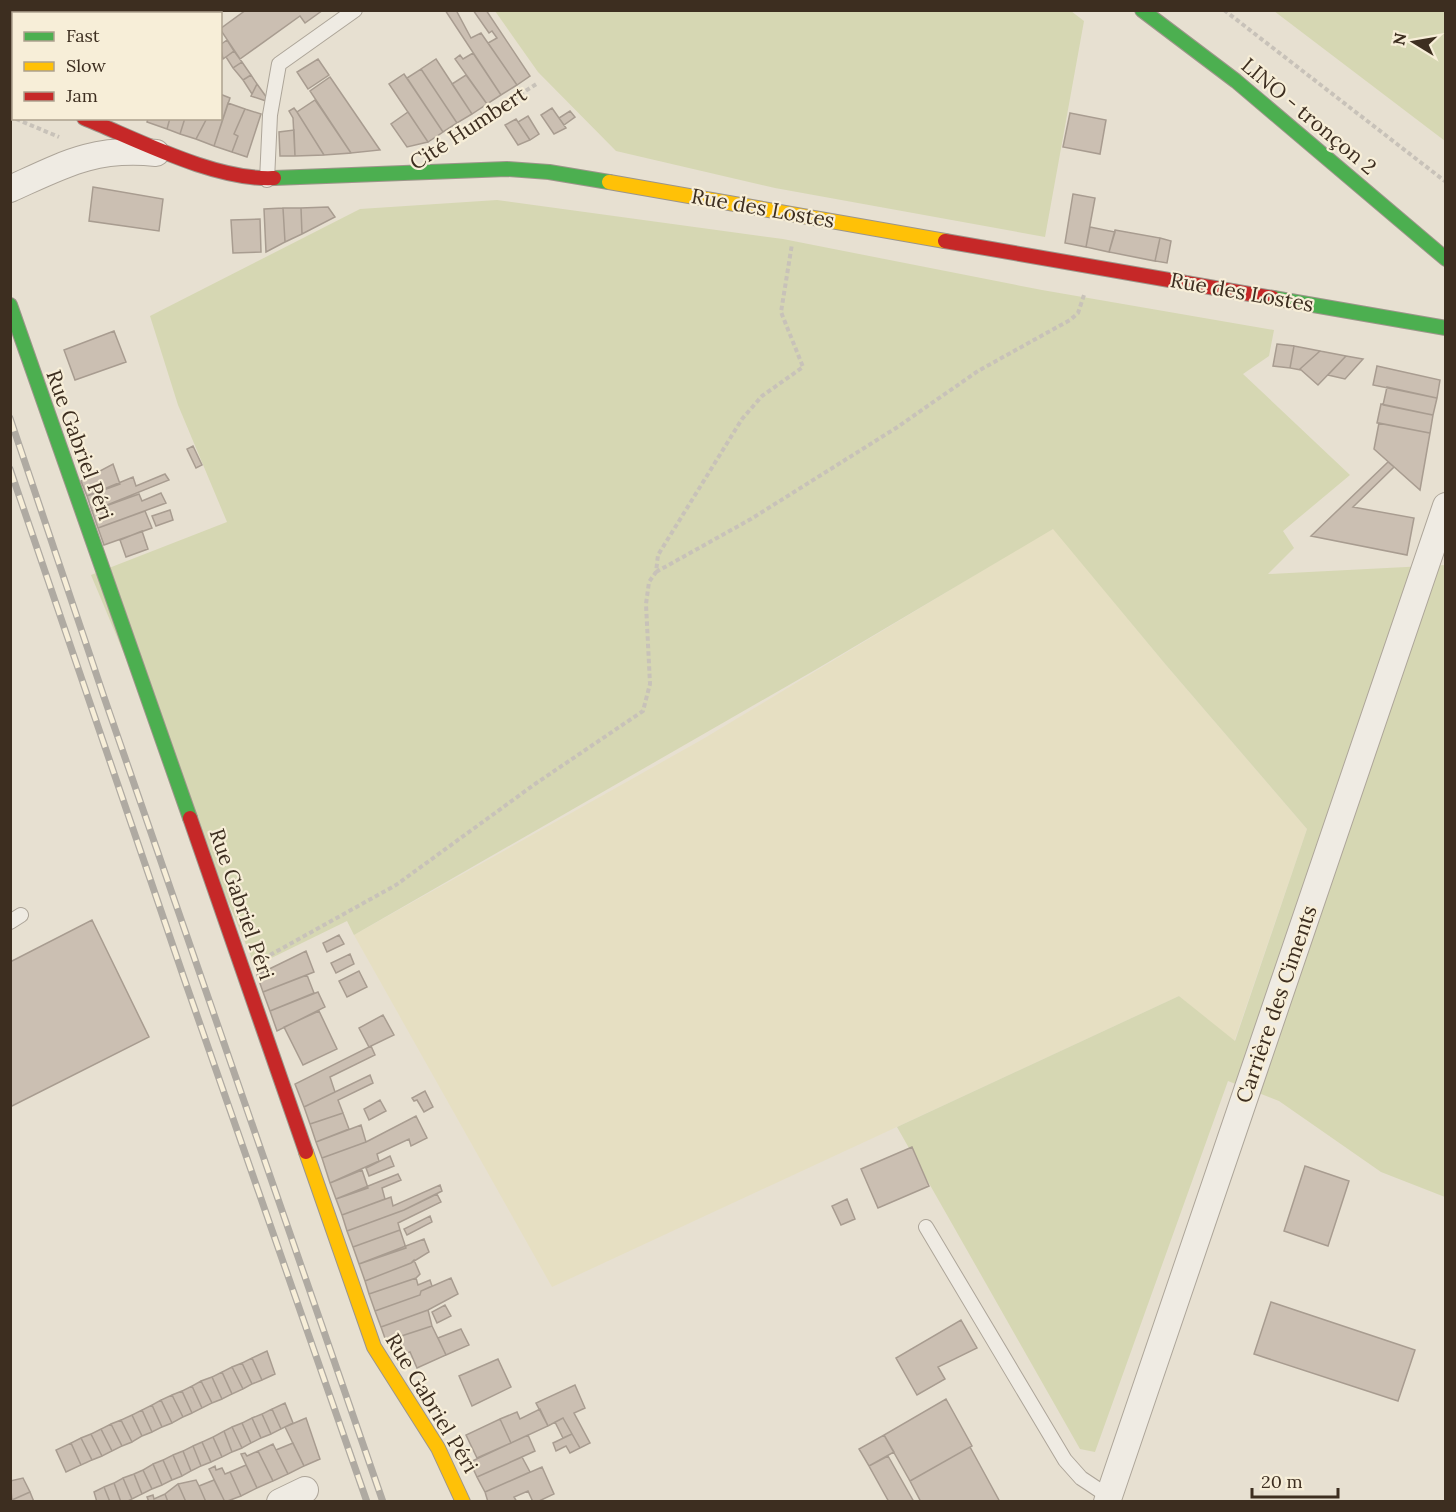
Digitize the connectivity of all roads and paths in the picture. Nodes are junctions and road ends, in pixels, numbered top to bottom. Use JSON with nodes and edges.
{"nodes":[{"id":1,"x":355,"y":10,"type":"edge"},
{"id":2,"x":1142,"y":10,"type":"edge"},
{"id":3,"x":1224,"y":10,"type":"edge"},
{"id":4,"x":538,"y":83,"type":"dead end"},
{"id":5,"x":89,"y":120,"type":"edge"},
{"id":6,"x":448,"y":141,"type":"dead end"},
{"id":7,"x":171,"y":154,"type":"junction"},
{"id":8,"x":267,"y":180,"type":"junction"},
{"id":9,"x":1446,"y":182,"type":"edge"},
{"id":10,"x":10,"y":189,"type":"edge"},
{"id":11,"x":793,"y":235,"type":"dead end"},
{"id":12,"x":1446,"y":259,"type":"edge"},
{"id":13,"x":1086,"y":288,"type":"dead end"},
{"id":14,"x":10,"y":305,"type":"edge"},
{"id":15,"x":1446,"y":328,"type":"edge"},
{"id":16,"x":1446,"y":506,"type":"edge"},
{"id":17,"x":656,"y":572,"type":"junction"},
{"id":18,"x":243,"y":969,"type":"junction"},
{"id":19,"x":926,"y":1227,"type":"dead end"},
{"id":20,"x":305,"y":1490,"type":"dead end"},
{"id":21,"x":1108,"y":1499,"type":"edge"},
{"id":22,"x":280,"y":1502,"type":"edge"},
{"id":23,"x":463,"y":1502,"type":"edge"}],
"edges":[{"from":1,"to":8,"type":"lane"},
{"from":2,"to":12,"type":"street","name":"LINO - tronçon 2"},
{"from":3,"to":9,"type":"path"},
{"from":4,"to":6,"type":"path","name":"Cité Humbert"},
{"from":5,"to":7,"type":"street","name":"Rue des Lostes"},
{"from":7,"to":8,"type":"street","name":"Rue des Lostes"},
{"from":7,"to":10,"type":"street"},
{"from":8,"to":15,"type":"street","name":"Rue des Lostes"},
{"from":11,"to":17,"type":"path"},
{"from":13,"to":17,"type":"path"},
{"from":14,"to":18,"type":"street","name":"Rue Gabriel Péri"},
{"from":16,"to":21,"type":"street","name":"Carrière des Ciments"},
{"from":17,"to":18,"type":"path"},
{"from":18,"to":23,"type":"street","name":"Rue Gabriel Péri"},
{"from":19,"to":21,"type":"lane"},
{"from":20,"to":22,"type":"street"}]}
